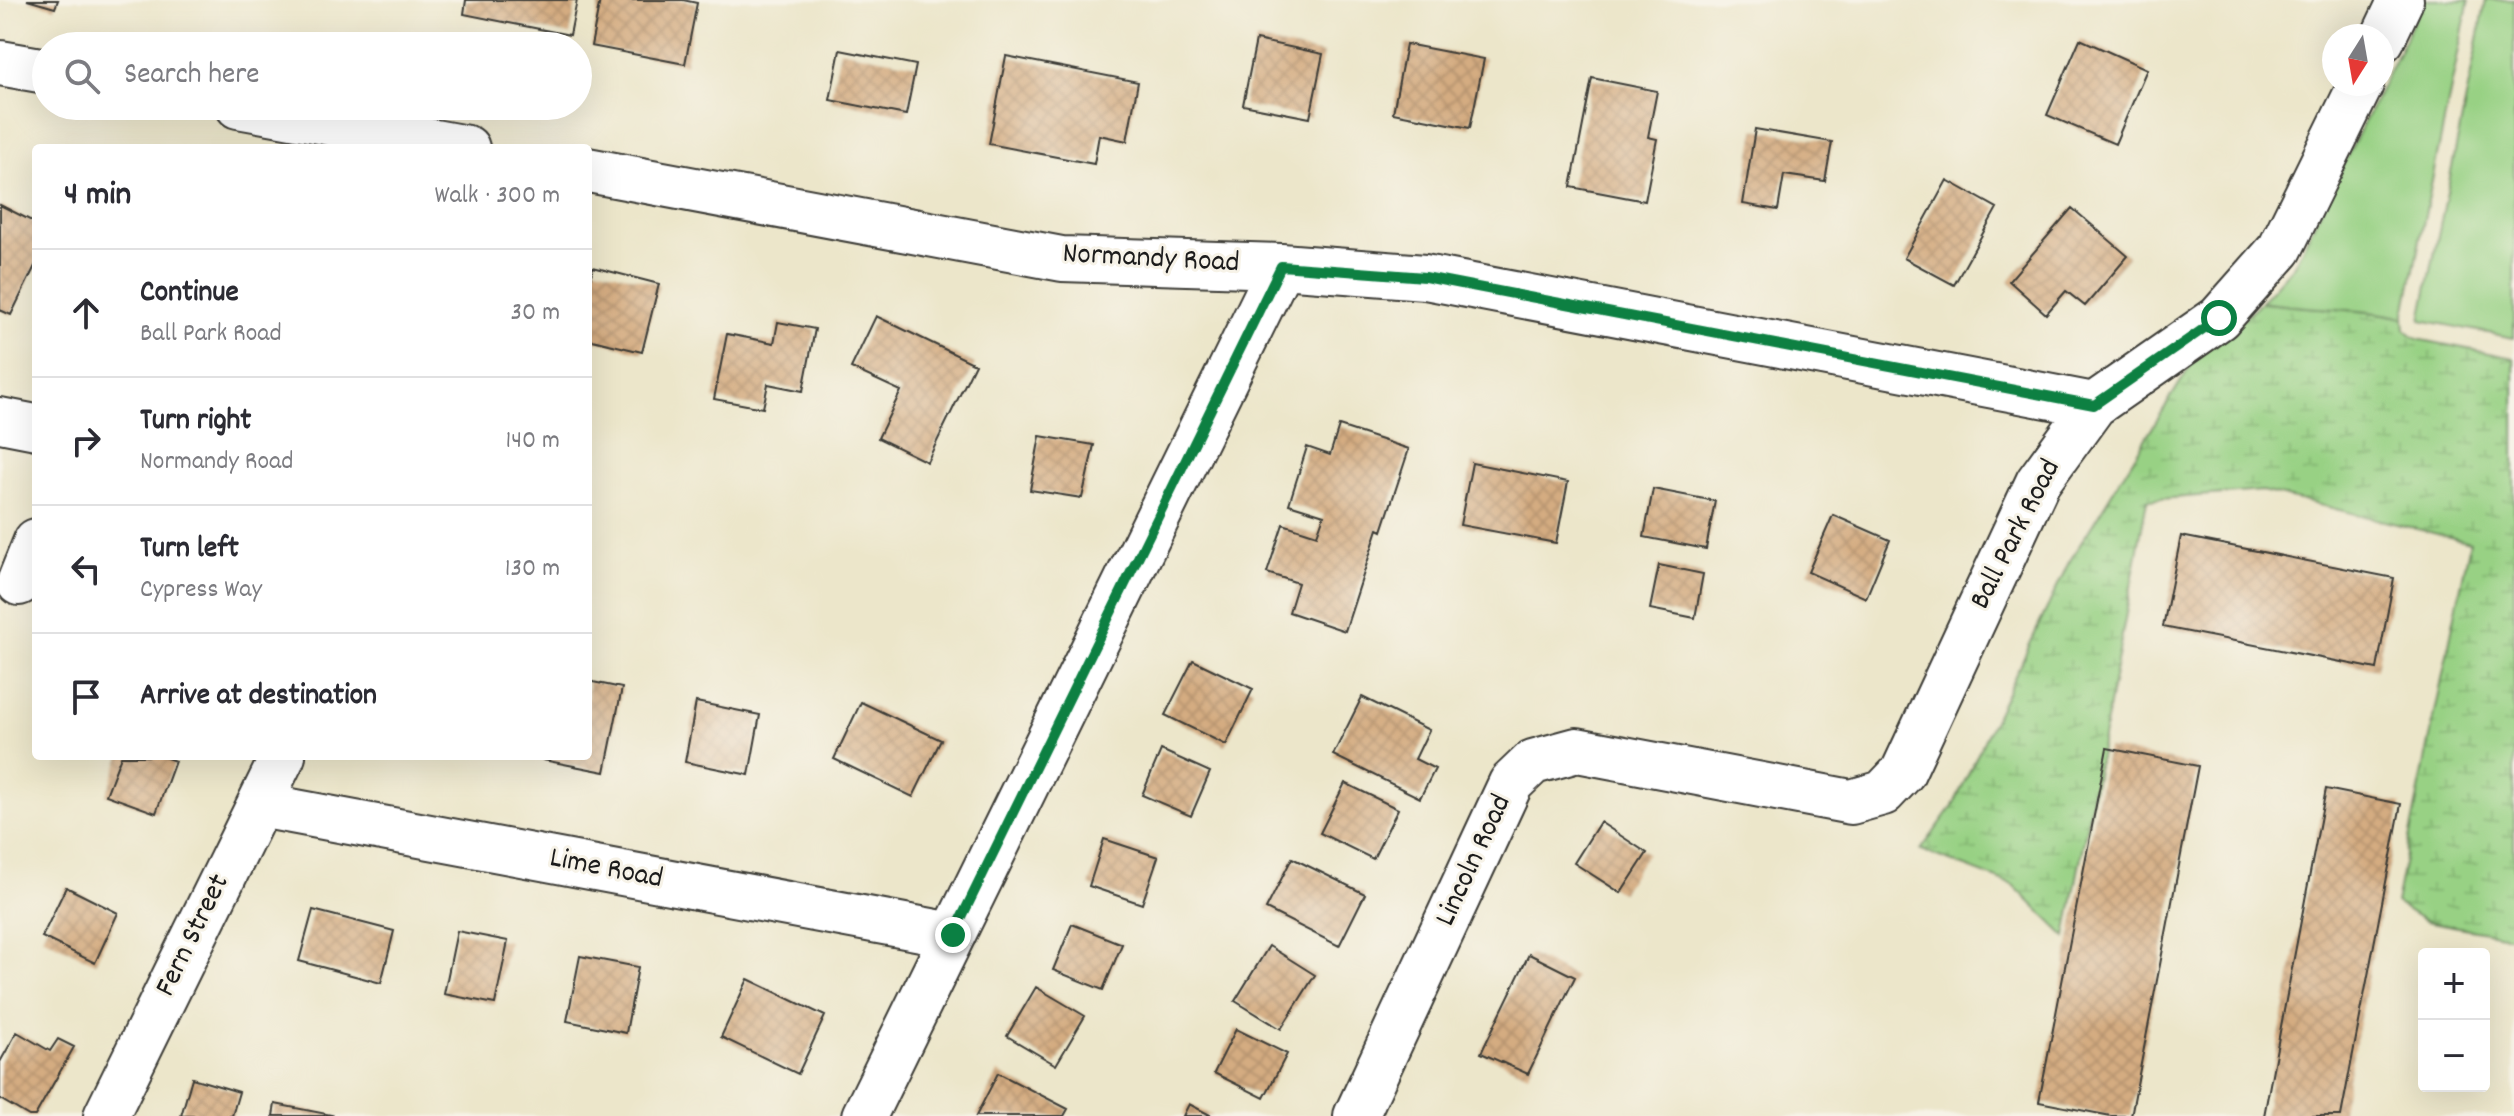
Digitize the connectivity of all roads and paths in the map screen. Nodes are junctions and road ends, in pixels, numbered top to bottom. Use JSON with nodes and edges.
{"nodes":[{"id":1,"x":2401,"y":0,"type":"edge"},
{"id":2,"x":2390,"y":24,"type":"edge"},
{"id":3,"x":0,"y":63,"type":"edge"},
{"id":4,"x":32,"y":69,"type":"edge"},
{"id":5,"x":2355,"y":96,"type":"edge"},
{"id":6,"x":314,"y":120,"type":"edge"},
{"id":7,"x":445,"y":144,"type":"edge"},
{"id":8,"x":592,"y":171,"type":"edge"},
{"id":9,"x":1281,"y":266,"type":"junction"},
{"id":10,"x":2094,"y":405,"type":"junction"},
{"id":11,"x":0,"y":420,"type":"edge"},
{"id":12,"x":32,"y":426,"type":"edge"},
{"id":13,"x":32,"y":551,"type":"edge"},
{"id":14,"x":19,"y":583,"type":"dead end"},
{"id":15,"x":281,"y":760,"type":"edge"},
{"id":16,"x":1883,"y":793,"type":"joint"},
{"id":17,"x":259,"y":805,"type":"junction"},
{"id":18,"x":953,"y":935,"type":"junction"},
{"id":19,"x":106,"y":1116,"type":"edge"},
{"id":20,"x":864,"y":1116,"type":"edge"},
{"id":21,"x":1356,"y":1116,"type":"edge"}],
"edges":[{"from":1,"to":2,"type":"street"},
{"from":3,"to":4,"type":"street"},
{"from":5,"to":10,"type":"street","name":"Ball Park Road"},
{"from":6,"to":7,"type":"street"},
{"from":8,"to":9,"type":"street","name":"Normandy Road"},
{"from":9,"to":10,"type":"street","name":"Normandy Road"},
{"from":9,"to":18,"type":"street"},
{"from":10,"to":16,"type":"street","name":"Ball Park Road"},
{"from":11,"to":12,"type":"street"},
{"from":13,"to":14,"type":"street"},
{"from":15,"to":17,"type":"street","name":"Fern Street"},
{"from":16,"to":21,"type":"street","name":"Lincoln Road"},
{"from":17,"to":18,"type":"street","name":"Lime Road"},
{"from":17,"to":19,"type":"street","name":"Fern Street"},
{"from":18,"to":20,"type":"street"}]}
